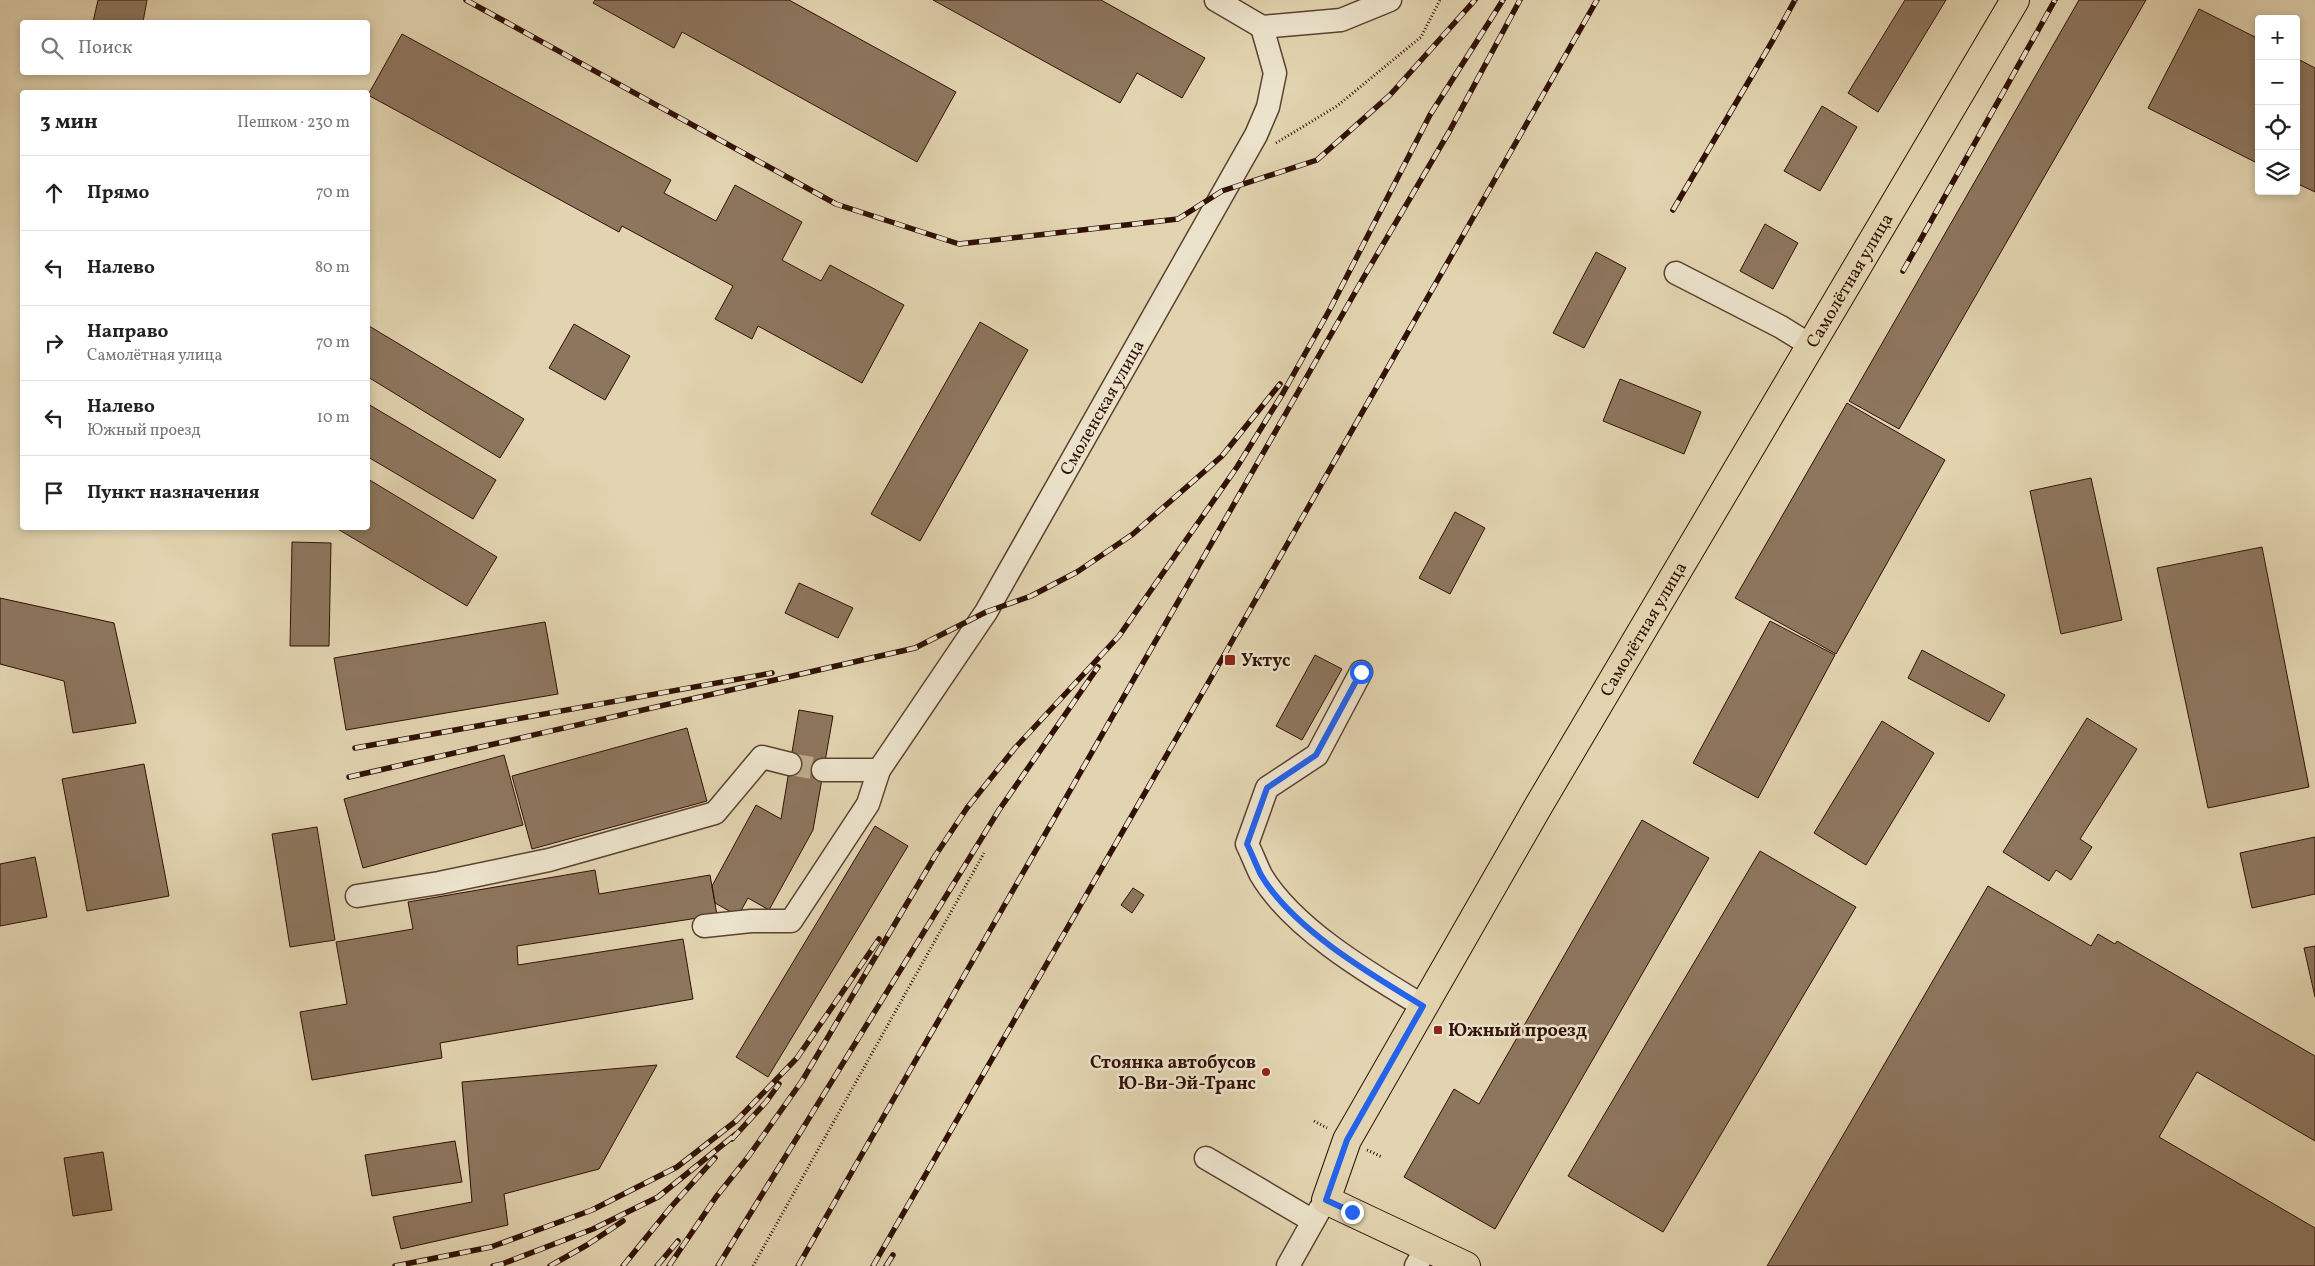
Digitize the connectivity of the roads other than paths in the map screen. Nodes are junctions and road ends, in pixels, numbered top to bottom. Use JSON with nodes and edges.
{"nodes":[{"id":1,"x":1216,"y":0,"type":"edge"},
{"id":2,"x":1390,"y":0,"type":"edge"},
{"id":3,"x":2015,"y":0,"type":"edge"},
{"id":4,"x":1262,"y":28,"type":"junction"},
{"id":5,"x":1676,"y":273,"type":"dead end"},
{"id":6,"x":1810,"y":345,"type":"junction"},
{"id":7,"x":1361,"y":672,"type":"dead end"},
{"id":8,"x":790,"y":764,"type":"tunnel mouth"},
{"id":9,"x":823,"y":770,"type":"tunnel mouth"},
{"id":10,"x":880,"y":770,"type":"junction"},
{"id":11,"x":357,"y":896,"type":"dead end"},
{"id":12,"x":704,"y":926,"type":"dead end"},
{"id":13,"x":1423,"y":1006,"type":"junction"},
{"id":14,"x":1206,"y":1158,"type":"dead end"},
{"id":15,"x":1319,"y":1210,"type":"junction"},
{"id":16,"x":1422,"y":1257,"type":"edge"},
{"id":17,"x":1288,"y":1266,"type":"edge"},
{"id":18,"x":1466,"y":1266,"type":"edge"}],
"edges":[{"from":1,"to":4,"type":"street"},
{"from":2,"to":4,"type":"street"},
{"from":3,"to":6,"type":"main road","name":"Самолётная улица"},
{"from":4,"to":10,"type":"street","name":"Смоленская улица"},
{"from":5,"to":6,"type":"street"},
{"from":6,"to":13,"type":"main road","name":"Самолётная улица"},
{"from":7,"to":13,"type":"street"},
{"from":8,"to":11,"type":"street"},
{"from":9,"to":10,"type":"street"},
{"from":10,"to":12,"type":"street","name":"Смоленская улица"},
{"from":13,"to":15,"type":"main road","name":"Самолётная улица"},
{"from":14,"to":15,"type":"street"},
{"from":15,"to":16,"type":"main road"},
{"from":15,"to":17,"type":"street","name":"Самолётная улица"},
{"from":16,"to":18,"type":"main road"}]}
